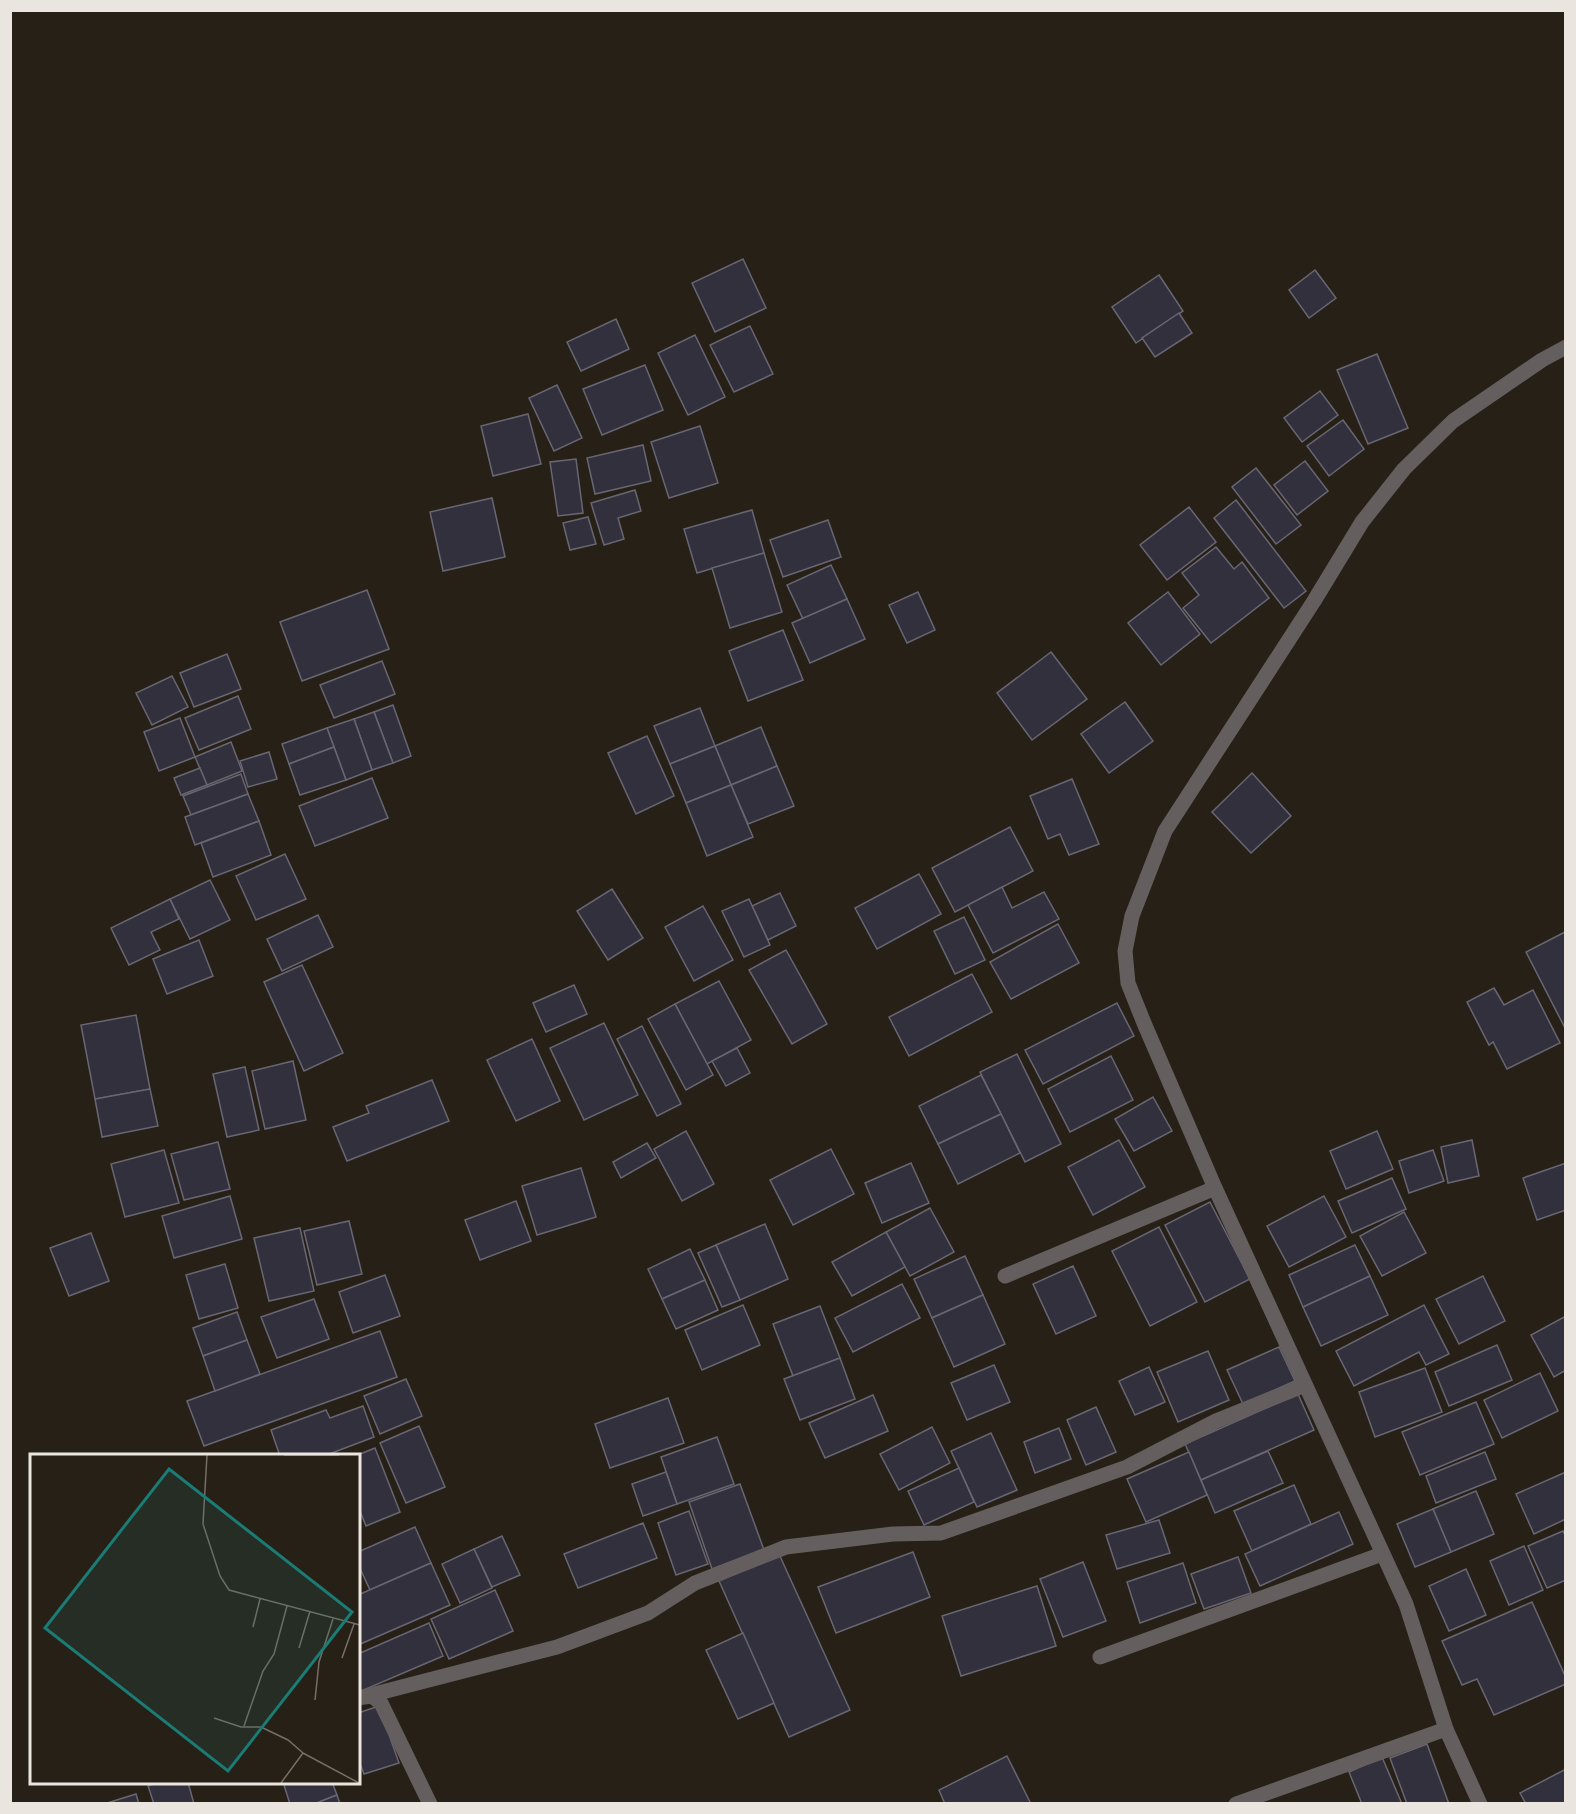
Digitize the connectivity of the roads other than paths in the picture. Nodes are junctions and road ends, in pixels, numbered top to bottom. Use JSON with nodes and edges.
{"nodes":[{"id":1,"x":1566,"y":347,"type":"edge"},
{"id":2,"x":1215,"y":1188,"type":"junction"},
{"id":3,"x":1005,"y":1276,"type":"dead end"},
{"id":4,"x":1305,"y":1385,"type":"junction"},
{"id":5,"x":1382,"y":1554,"type":"junction"},
{"id":6,"x":1100,"y":1657,"type":"dead end"},
{"id":7,"x":360,"y":1698,"type":"edge"},
{"id":8,"x":360,"y":1698,"type":"edge"},
{"id":9,"x":1446,"y":1729,"type":"junction"},
{"id":10,"x":430,"y":1803,"type":"edge"},
{"id":11,"x":1236,"y":1803,"type":"edge"},
{"id":12,"x":1480,"y":1803,"type":"edge"}],
"edges":[{"from":1,"to":2,"type":"street"},
{"from":2,"to":3,"type":"street"},
{"from":2,"to":4,"type":"street"},
{"from":4,"to":5,"type":"street"},
{"from":4,"to":7,"type":"street"},
{"from":5,"to":6,"type":"street"},
{"from":5,"to":9,"type":"street"},
{"from":8,"to":10,"type":"street"},
{"from":9,"to":11,"type":"street"},
{"from":9,"to":12,"type":"street"}]}
